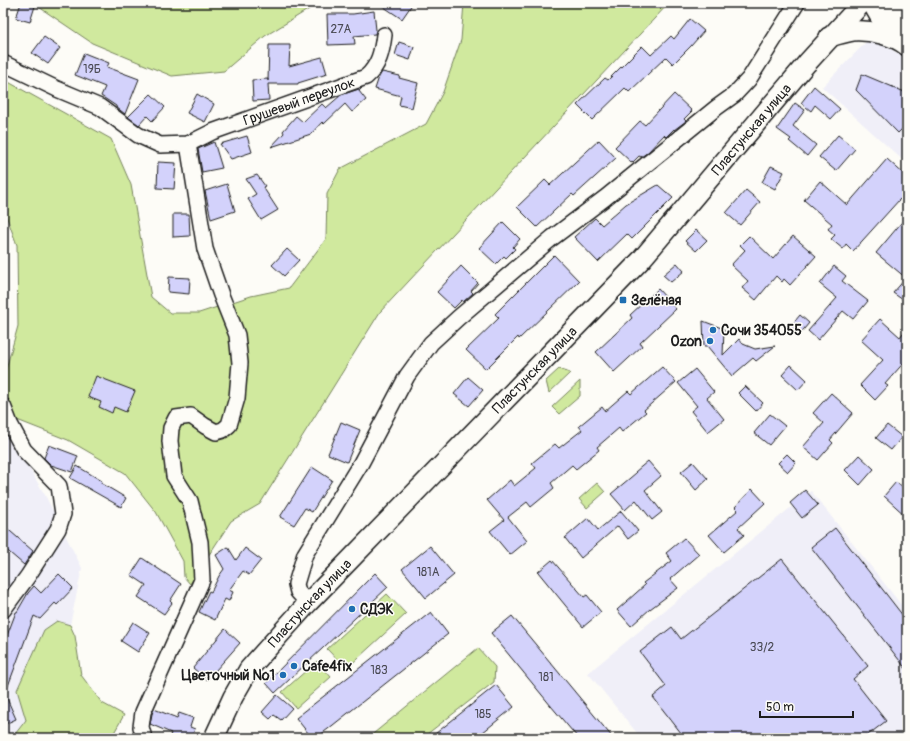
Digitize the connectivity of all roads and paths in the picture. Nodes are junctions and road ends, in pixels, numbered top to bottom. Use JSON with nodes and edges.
{"nodes":[{"id":1,"x":797,"y":3,"type":"edge"},
{"id":2,"x":862,"y":3,"type":"edge"},
{"id":3,"x":872,"y":3,"type":"edge"},
{"id":4,"x":879,"y":3,"type":"edge"},
{"id":5,"x":906,"y":3,"type":"edge"},
{"id":6,"x":907,"y":10,"type":"edge"},
{"id":7,"x":907,"y":24,"type":"edge"},
{"id":8,"x":384,"y":35,"type":"dead end"},
{"id":9,"x":829,"y":37,"type":"junction"},
{"id":10,"x":906,"y":45,"type":"edge"},
{"id":11,"x":3,"y":63,"type":"edge"},
{"id":12,"x":188,"y":144,"type":"junction"},
{"id":13,"x":3,"y":406,"type":"edge"},
{"id":14,"x":308,"y":603,"type":"junction"},
{"id":15,"x":3,"y":610,"type":"edge"},
{"id":16,"x":144,"y":738,"type":"edge"},
{"id":17,"x":214,"y":738,"type":"edge"}],
"edges":[{"from":1,"to":14,"type":"street"},
{"from":2,"to":9,"type":"main road","name":"Пластунская улица"},
{"from":3,"to":10,"type":"main road"},
{"from":4,"to":7,"type":"main road"},
{"from":5,"to":6,"type":"main road"},
{"from":8,"to":12,"type":"street","name":"Грушевый переулок"},
{"from":9,"to":10,"type":"main road"},
{"from":9,"to":14,"type":"main road","name":"Пластунская улица"},
{"from":11,"to":12,"type":"street","name":"Грушевый переулок"},
{"from":12,"to":16,"type":"street"},
{"from":13,"to":15,"type":"street"},
{"from":14,"to":17,"type":"main road","name":"Пластунская улица"}]}
